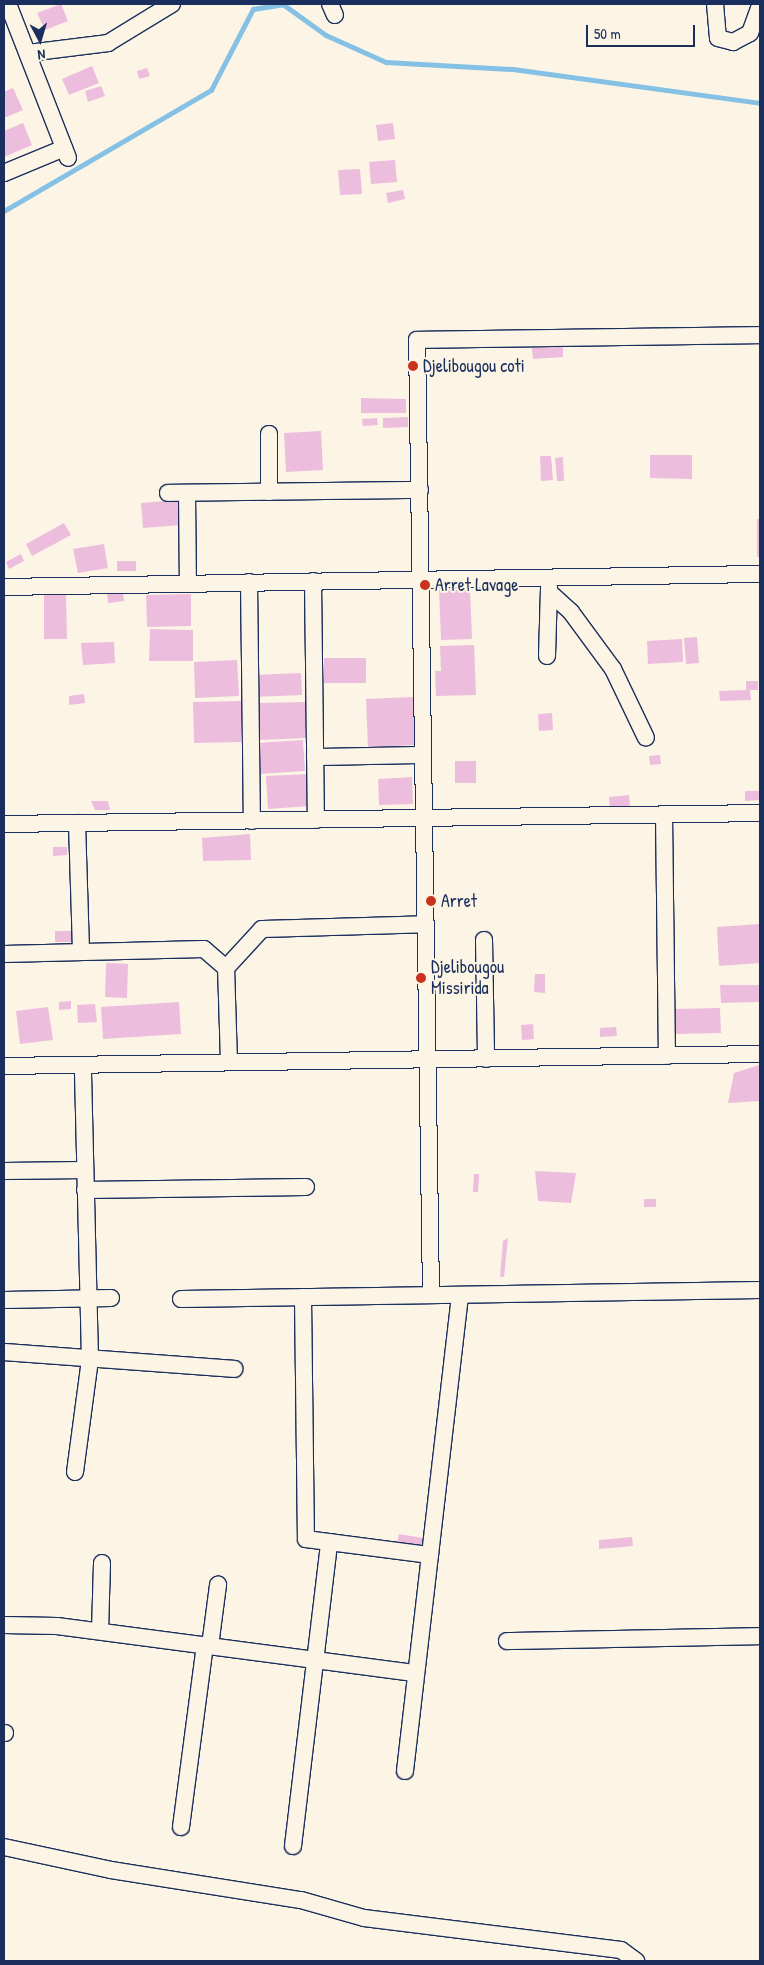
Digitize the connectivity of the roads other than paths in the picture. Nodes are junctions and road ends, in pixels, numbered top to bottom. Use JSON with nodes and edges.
{"nodes":[{"id":1,"x":8,"y":4,"type":"edge"},
{"id":2,"x":172,"y":4,"type":"edge"},
{"id":3,"x":715,"y":4,"type":"edge"},
{"id":4,"x":760,"y":5,"type":"edge"},
{"id":5,"x":28,"y":53,"type":"junction"},
{"id":6,"x":4,"y":172,"type":"edge"},
{"id":7,"x":760,"y":335,"type":"edge"},
{"id":8,"x":268,"y":434,"type":"dead end"},
{"id":9,"x":420,"y":490,"type":"junction"},
{"id":10,"x":269,"y":492,"type":"junction"},
{"id":11,"x":168,"y":493,"type":"dead end"},
{"id":12,"x":187,"y":493,"type":"junction"},
{"id":13,"x":760,"y":574,"type":"edge"},
{"id":14,"x":421,"y":579,"type":"junction"},
{"id":15,"x":312,"y":581,"type":"junction"},
{"id":16,"x":188,"y":582,"type":"junction"},
{"id":17,"x":248,"y":582,"type":"junction"},
{"id":18,"x":549,"y":584,"type":"junction"},
{"id":19,"x":4,"y":587,"type":"edge"},
{"id":20,"x":547,"y":656,"type":"dead end"},
{"id":21,"x":646,"y":738,"type":"dead end"},
{"id":22,"x":423,"y":755,"type":"junction"},
{"id":23,"x":315,"y":757,"type":"junction"},
{"id":24,"x":760,"y":813,"type":"edge"},
{"id":25,"x":664,"y":814,"type":"junction"},
{"id":26,"x":424,"y":818,"type":"junction"},
{"id":27,"x":316,"y":820,"type":"junction"},
{"id":28,"x":252,"y":821,"type":"junction"},
{"id":29,"x":78,"y":823,"type":"junction"},
{"id":30,"x":4,"y":824,"type":"edge"},
{"id":31,"x":426,"y":924,"type":"junction"},
{"id":32,"x":484,"y":940,"type":"dead end"},
{"id":33,"x":81,"y":952,"type":"junction"},
{"id":34,"x":4,"y":954,"type":"edge"},
{"id":35,"x":226,"y":968,"type":"junction"},
{"id":36,"x":760,"y":1054,"type":"edge"},
{"id":37,"x":667,"y":1056,"type":"junction"},
{"id":38,"x":486,"y":1059,"type":"junction"},
{"id":39,"x":428,"y":1060,"type":"junction"},
{"id":40,"x":229,"y":1062,"type":"junction"},
{"id":41,"x":83,"y":1065,"type":"junction"},
{"id":42,"x":4,"y":1066,"type":"edge"},
{"id":43,"x":84,"y":1170,"type":"junction"},
{"id":44,"x":4,"y":1171,"type":"edge"},
{"id":45,"x":306,"y":1187,"type":"dead end"},
{"id":46,"x":85,"y":1190,"type":"junction"},
{"id":47,"x":760,"y":1290,"type":"edge"},
{"id":48,"x":431,"y":1295,"type":"junction"},
{"id":49,"x":460,"y":1295,"type":"junction"},
{"id":50,"x":303,"y":1297,"type":"junction"},
{"id":51,"x":88,"y":1298,"type":"junction"},
{"id":52,"x":111,"y":1298,"type":"dead end"},
{"id":53,"x":181,"y":1299,"type":"dead end"},
{"id":54,"x":4,"y":1300,"type":"edge"},
{"id":55,"x":4,"y":1352,"type":"edge"},
{"id":56,"x":90,"y":1359,"type":"junction"},
{"id":57,"x":234,"y":1369,"type":"dead end"},
{"id":58,"x":75,"y":1472,"type":"dead end"},
{"id":59,"x":329,"y":1542,"type":"junction"},
{"id":60,"x":430,"y":1555,"type":"junction"},
{"id":61,"x":102,"y":1564,"type":"dead end"},
{"id":62,"x":218,"y":1585,"type":"dead end"},
{"id":63,"x":4,"y":1625,"type":"edge"},
{"id":64,"x":100,"y":1631,"type":"junction"},
{"id":65,"x":760,"y":1636,"type":"edge"},
{"id":66,"x":507,"y":1640,"type":"dead end"},
{"id":67,"x":208,"y":1646,"type":"junction"},
{"id":68,"x":315,"y":1660,"type":"junction"},
{"id":69,"x":416,"y":1673,"type":"junction"},
{"id":70,"x":405,"y":1770,"type":"dead end"},
{"id":71,"x":181,"y":1827,"type":"dead end"},
{"id":72,"x":293,"y":1846,"type":"dead end"},
{"id":73,"x":4,"y":1847,"type":"edge"},
{"id":74,"x":636,"y":1961,"type":"edge"}],
"edges":[{"from":1,"to":5,"type":"street"},
{"from":2,"to":5,"type":"street"},
{"from":3,"to":4,"type":"street"},
{"from":5,"to":6,"type":"street"},
{"from":7,"to":9,"type":"street"},
{"from":8,"to":10,"type":"street"},
{"from":9,"to":10,"type":"street"},
{"from":9,"to":14,"type":"street"},
{"from":10,"to":12,"type":"street"},
{"from":11,"to":12,"type":"street"},
{"from":12,"to":16,"type":"street"},
{"from":13,"to":18,"type":"street"},
{"from":14,"to":15,"type":"street"},
{"from":14,"to":18,"type":"street"},
{"from":14,"to":22,"type":"street"},
{"from":15,"to":17,"type":"street"},
{"from":15,"to":23,"type":"street"},
{"from":16,"to":17,"type":"street"},
{"from":16,"to":19,"type":"street"},
{"from":17,"to":28,"type":"street"},
{"from":18,"to":20,"type":"street"},
{"from":18,"to":21,"type":"street"},
{"from":22,"to":23,"type":"street"},
{"from":22,"to":26,"type":"street"},
{"from":23,"to":27,"type":"street"},
{"from":24,"to":25,"type":"street"},
{"from":25,"to":26,"type":"street"},
{"from":25,"to":37,"type":"street"},
{"from":26,"to":27,"type":"street"},
{"from":26,"to":31,"type":"street"},
{"from":27,"to":28,"type":"street"},
{"from":28,"to":29,"type":"street"},
{"from":29,"to":30,"type":"street"},
{"from":29,"to":33,"type":"street"},
{"from":31,"to":35,"type":"street"},
{"from":31,"to":39,"type":"street"},
{"from":32,"to":38,"type":"street"},
{"from":33,"to":34,"type":"street"},
{"from":33,"to":35,"type":"street"},
{"from":35,"to":40,"type":"street"},
{"from":36,"to":37,"type":"street"},
{"from":37,"to":38,"type":"street"},
{"from":38,"to":39,"type":"street"},
{"from":39,"to":40,"type":"street"},
{"from":39,"to":48,"type":"street"},
{"from":40,"to":41,"type":"street"},
{"from":41,"to":42,"type":"street"},
{"from":41,"to":43,"type":"street"},
{"from":43,"to":44,"type":"street"},
{"from":43,"to":46,"type":"street"},
{"from":45,"to":46,"type":"street"},
{"from":46,"to":51,"type":"street"},
{"from":47,"to":49,"type":"street"},
{"from":48,"to":49,"type":"street"},
{"from":48,"to":50,"type":"street"},
{"from":49,"to":60,"type":"street"},
{"from":50,"to":53,"type":"street"},
{"from":50,"to":59,"type":"street"},
{"from":51,"to":52,"type":"street"},
{"from":51,"to":54,"type":"street"},
{"from":51,"to":56,"type":"street"},
{"from":55,"to":56,"type":"street"},
{"from":56,"to":57,"type":"street"},
{"from":56,"to":58,"type":"street"},
{"from":59,"to":60,"type":"street"},
{"from":59,"to":68,"type":"street"},
{"from":60,"to":69,"type":"street"},
{"from":61,"to":64,"type":"street"},
{"from":62,"to":67,"type":"street"},
{"from":63,"to":64,"type":"street"},
{"from":64,"to":67,"type":"street"},
{"from":65,"to":66,"type":"street"},
{"from":67,"to":68,"type":"street"},
{"from":67,"to":71,"type":"street"},
{"from":68,"to":69,"type":"street"},
{"from":68,"to":72,"type":"street"},
{"from":69,"to":70,"type":"street"},
{"from":73,"to":74,"type":"street"}]}
